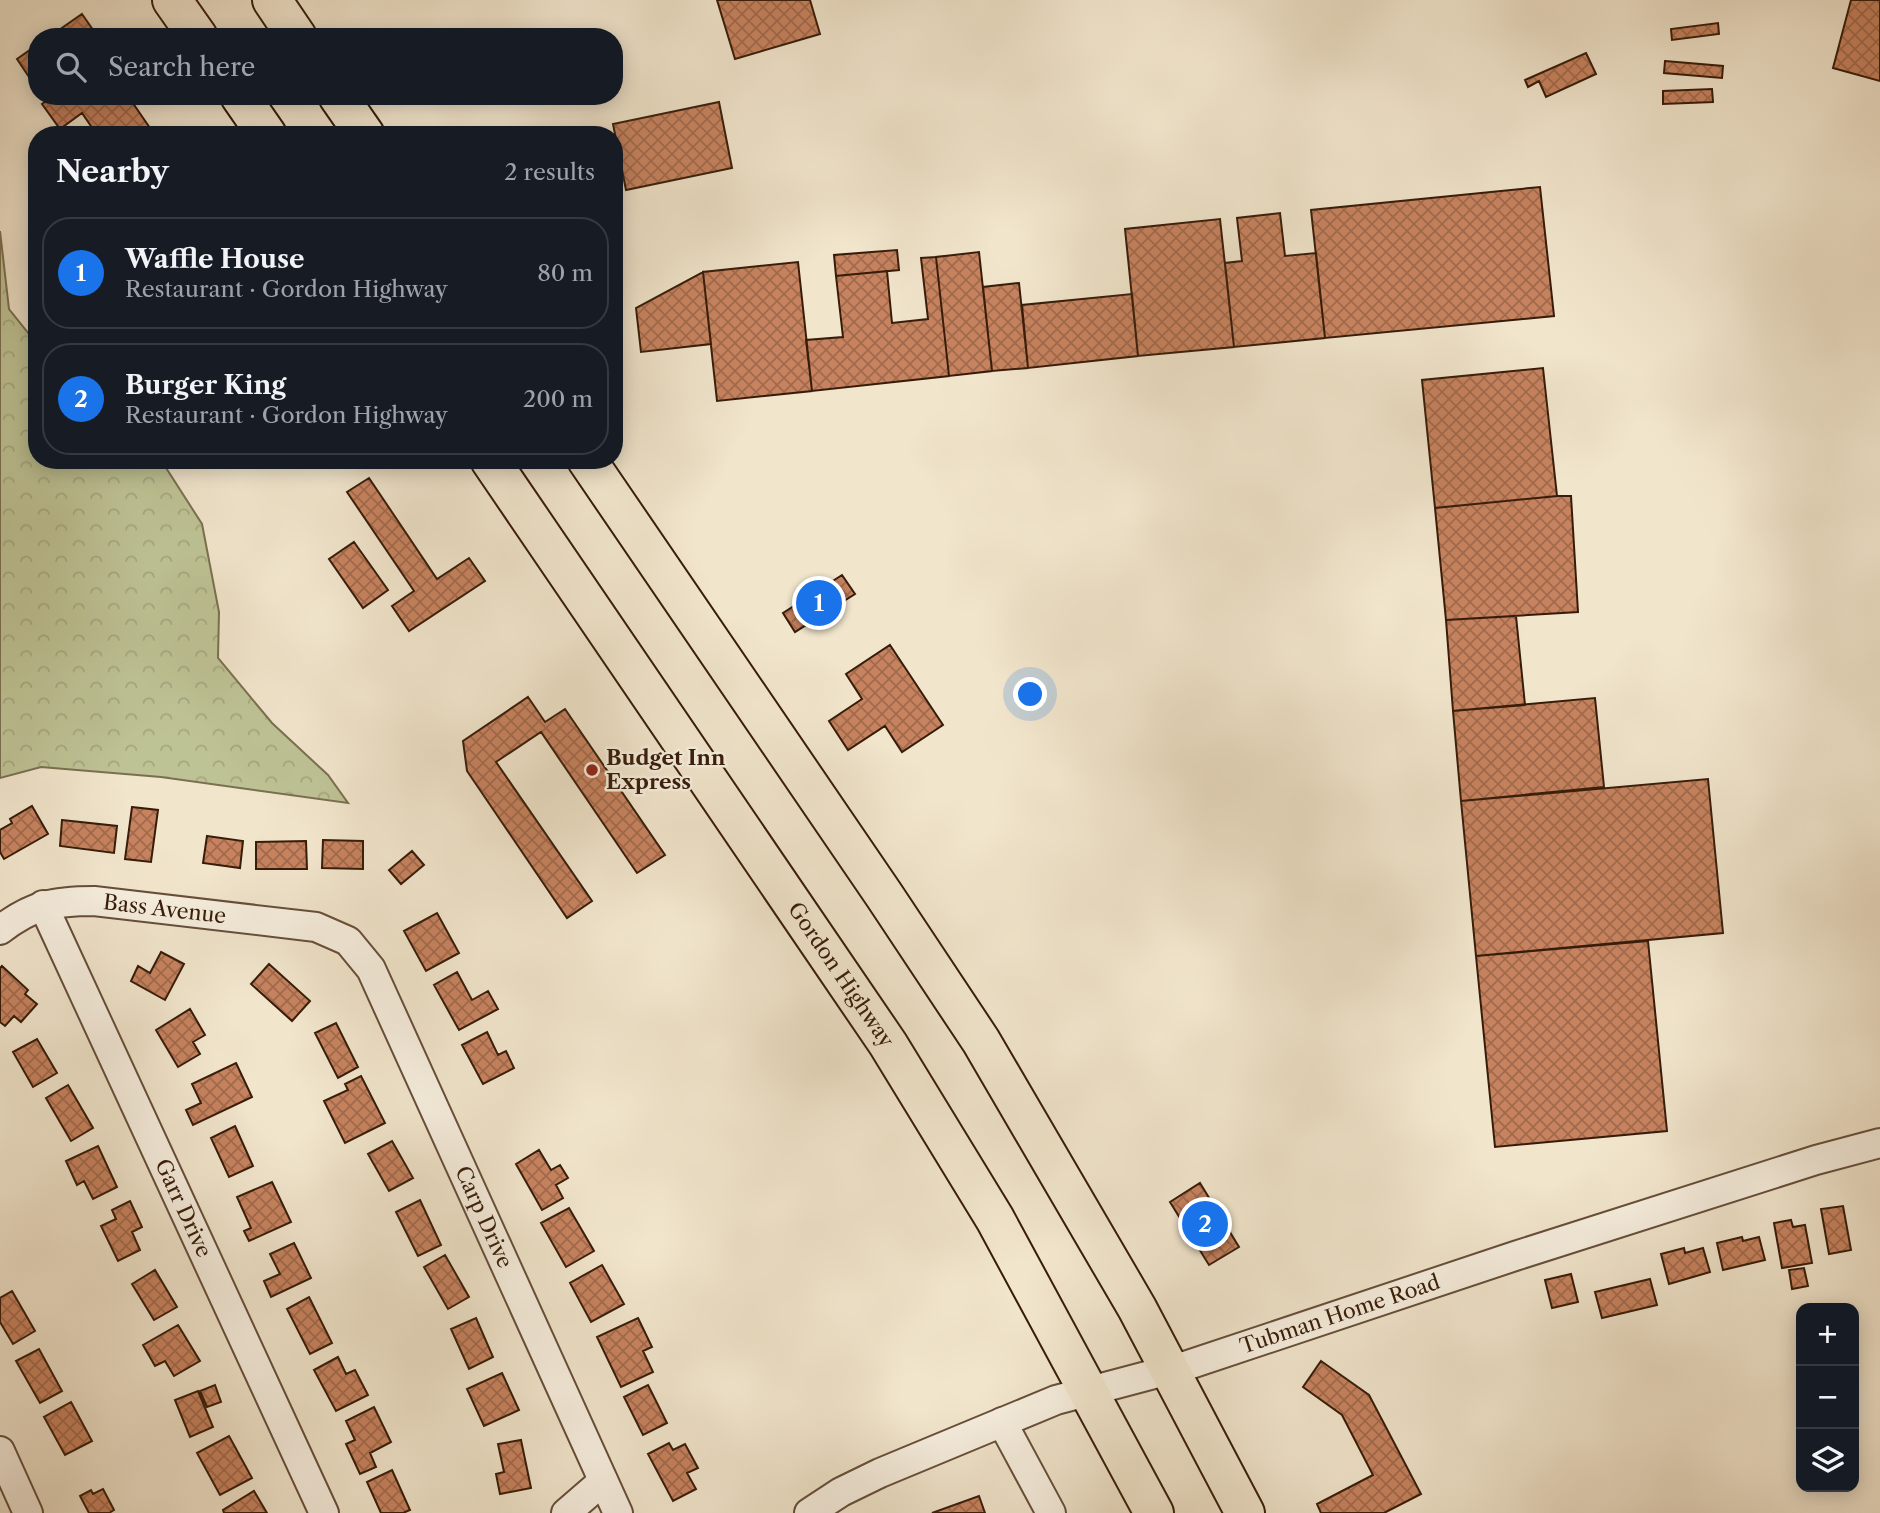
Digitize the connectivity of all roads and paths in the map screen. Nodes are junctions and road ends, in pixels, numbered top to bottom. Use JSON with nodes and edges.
{"nodes":[{"id":1,"x":172,"y":0,"type":"edge"},
{"id":2,"x":272,"y":0,"type":"edge"},
{"id":3,"x":192,"y":28,"type":"edge"},
{"id":4,"x":291,"y":28,"type":"edge"},
{"id":5,"x":246,"y":105,"type":"edge"},
{"id":6,"x":344,"y":105,"type":"edge"},
{"id":7,"x":261,"y":126,"type":"edge"},
{"id":8,"x":359,"y":126,"type":"edge"},
{"id":9,"x":496,"y":469,"type":"edge"},
{"id":10,"x":593,"y":469,"type":"edge"},
{"id":11,"x":43,"y":905,"type":"junction"},
{"id":12,"x":0,"y":930,"type":"edge"},
{"id":13,"x":335,"y":933,"type":"joint"},
{"id":14,"x":1880,"y":1143,"type":"edge"},
{"id":15,"x":1171,"y":1370,"type":"junction"},
{"id":16,"x":1090,"y":1392,"type":"junction"},
{"id":17,"x":1002,"y":1422,"type":"junction"},
{"id":18,"x":0,"y":1451,"type":"edge"},
{"id":19,"x":603,"y":1481,"type":"junction"},
{"id":20,"x":28,"y":1513,"type":"edge"},
{"id":21,"x":324,"y":1513,"type":"edge"},
{"id":22,"x":566,"y":1513,"type":"edge"},
{"id":23,"x":618,"y":1513,"type":"edge"},
{"id":24,"x":809,"y":1513,"type":"edge"},
{"id":25,"x":1051,"y":1513,"type":"edge"},
{"id":26,"x":1154,"y":1513,"type":"edge"},
{"id":27,"x":1245,"y":1513,"type":"edge"}],
"edges":[{"from":1,"to":3,"type":"highway"},
{"from":2,"to":4,"type":"highway"},
{"from":5,"to":7,"type":"highway"},
{"from":6,"to":8,"type":"highway"},
{"from":9,"to":16,"type":"highway","name":"Gordon Highway"},
{"from":10,"to":15,"type":"highway"},
{"from":11,"to":12,"type":"street","name":"Bass Avenue"},
{"from":11,"to":13,"type":"street","name":"Bass Avenue"},
{"from":11,"to":21,"type":"street","name":"Garr Drive"},
{"from":13,"to":19,"type":"street","name":"Carp Drive"},
{"from":14,"to":15,"type":"street","name":"Tubman Home Road"},
{"from":15,"to":16,"type":"street","name":"Tubman Home Road"},
{"from":15,"to":27,"type":"highway"},
{"from":16,"to":17,"type":"street","name":"Tubman Home Road"},
{"from":16,"to":26,"type":"highway","name":"Gordon Highway"},
{"from":17,"to":24,"type":"street","name":"Tubman Home Road"},
{"from":17,"to":25,"type":"street"},
{"from":18,"to":20,"type":"street"},
{"from":19,"to":22,"type":"street"},
{"from":19,"to":23,"type":"street","name":"Carp Drive"}]}
